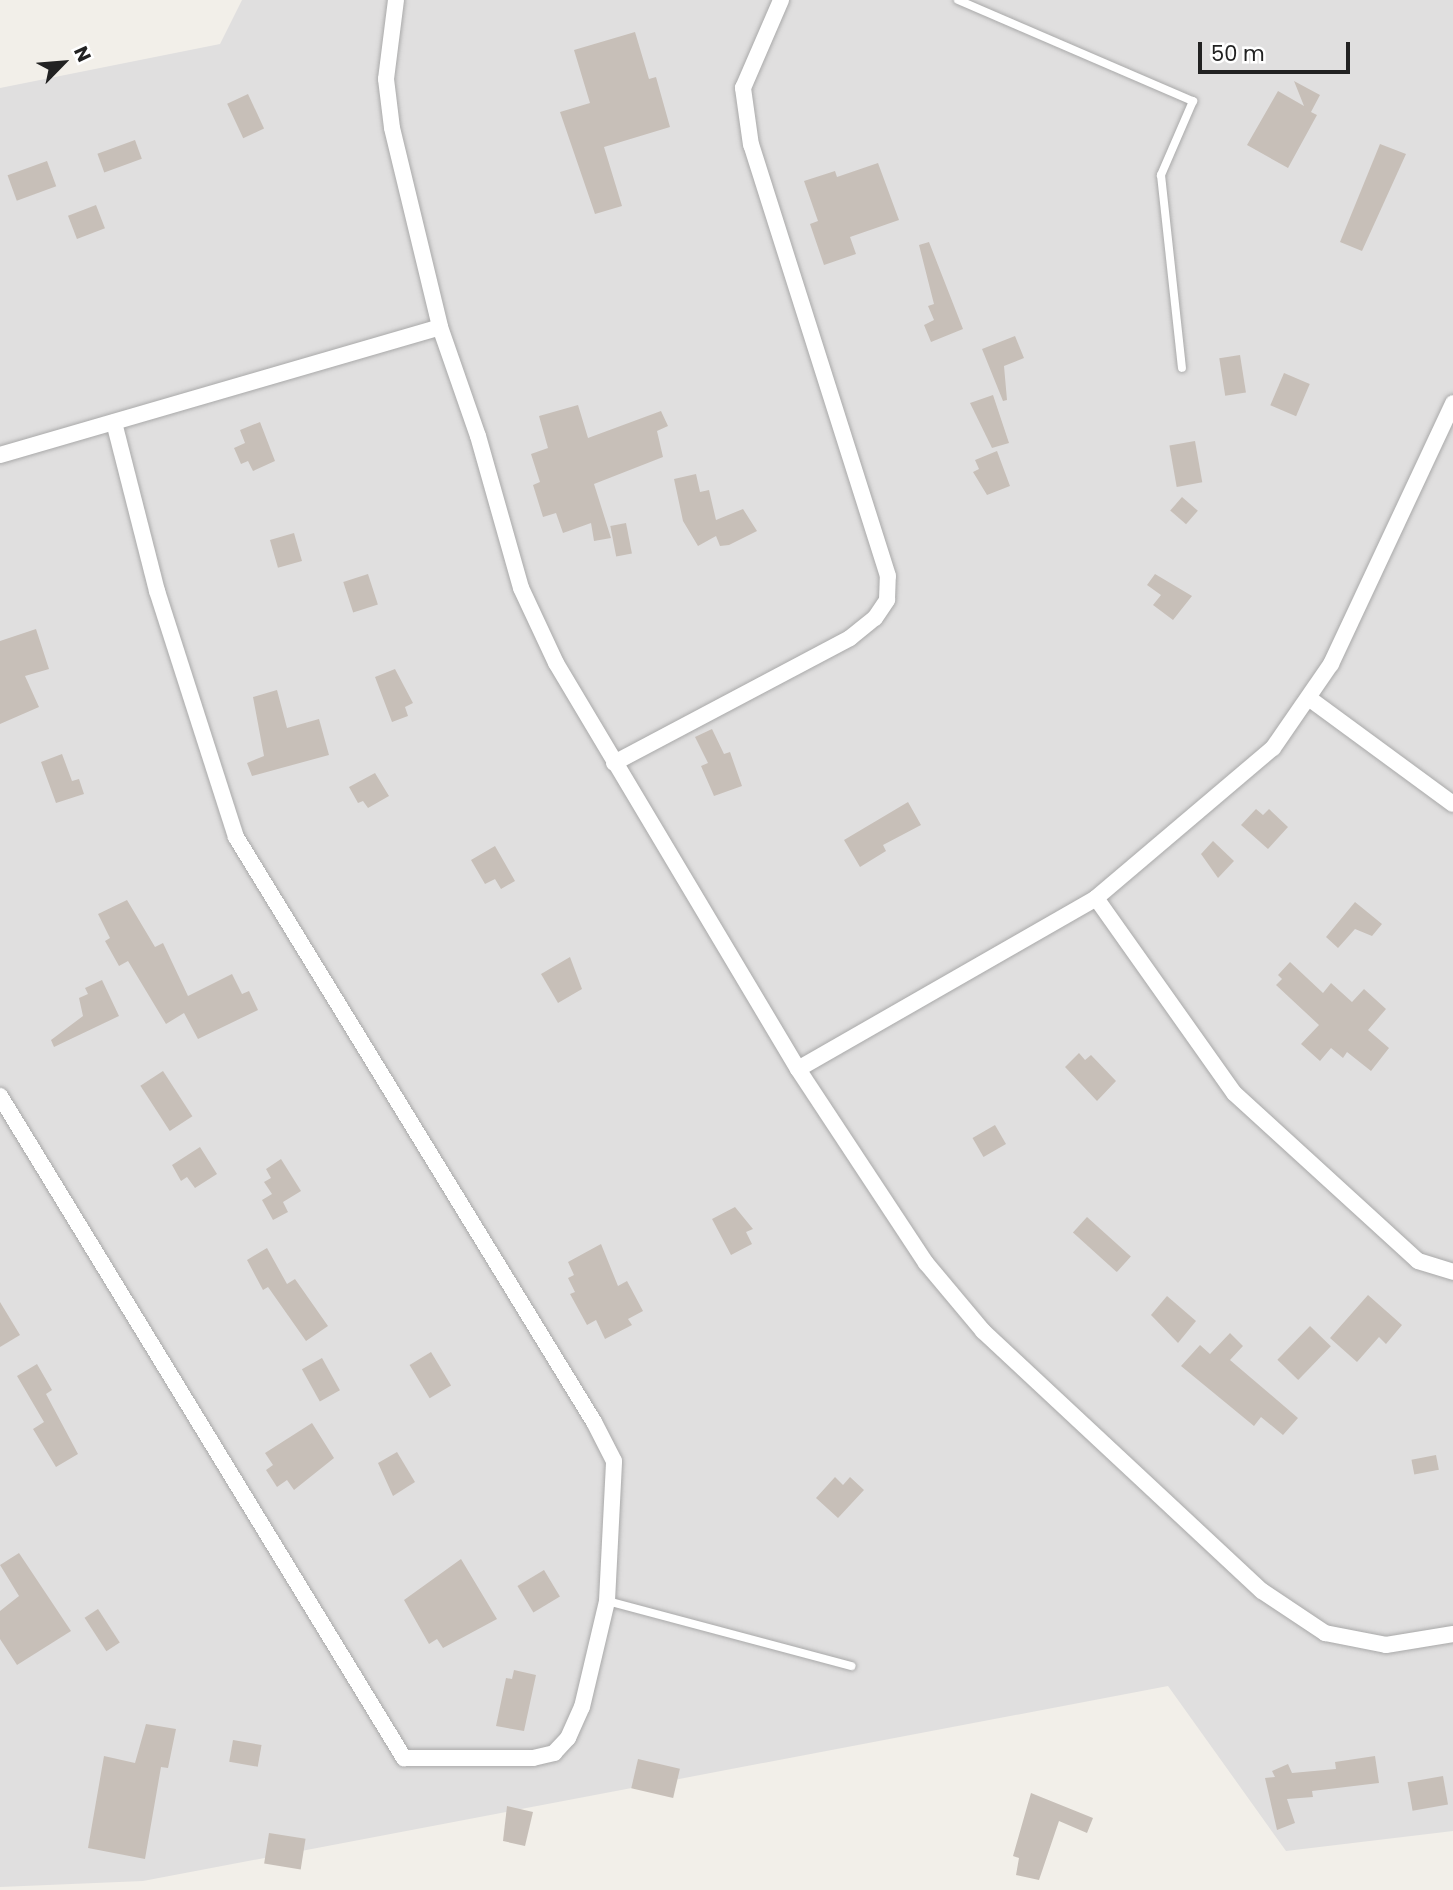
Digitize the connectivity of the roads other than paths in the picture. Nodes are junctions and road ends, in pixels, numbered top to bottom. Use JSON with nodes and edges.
{"nodes":[{"id":1,"x":396,"y":0,"type":"edge"},
{"id":2,"x":781,"y":0,"type":"edge"},
{"id":3,"x":958,"y":0,"type":"edge"},
{"id":4,"x":440,"y":327,"type":"junction"},
{"id":5,"x":1182,"y":368,"type":"dead end"},
{"id":6,"x":1453,"y":403,"type":"edge"},
{"id":7,"x":114,"y":422,"type":"junction"},
{"id":8,"x":0,"y":455,"type":"edge"},
{"id":9,"x":1310,"y":699,"type":"junction"},
{"id":10,"x":614,"y":762,"type":"junction"},
{"id":11,"x":1453,"y":804,"type":"edge"},
{"id":12,"x":1096,"y":898,"type":"junction"},
{"id":13,"x":798,"y":1069,"type":"junction"},
{"id":14,"x":0,"y":1096,"type":"edge"},
{"id":15,"x":1453,"y":1272,"type":"edge"},
{"id":16,"x":607,"y":1601,"type":"junction"},
{"id":17,"x":1453,"y":1634,"type":"edge"},
{"id":18,"x":852,"y":1666,"type":"dead end"}],
"edges":[{"from":1,"to":4,"type":"street"},
{"from":2,"to":10,"type":"street"},
{"from":3,"to":5,"type":"lane"},
{"from":4,"to":7,"type":"street"},
{"from":4,"to":10,"type":"street"},
{"from":6,"to":9,"type":"street"},
{"from":7,"to":8,"type":"street"},
{"from":7,"to":16,"type":"street"},
{"from":9,"to":11,"type":"street"},
{"from":9,"to":12,"type":"street"},
{"from":10,"to":13,"type":"street"},
{"from":12,"to":13,"type":"street"},
{"from":12,"to":15,"type":"street"},
{"from":13,"to":17,"type":"street"},
{"from":14,"to":16,"type":"street"},
{"from":16,"to":18,"type":"lane"}]}
